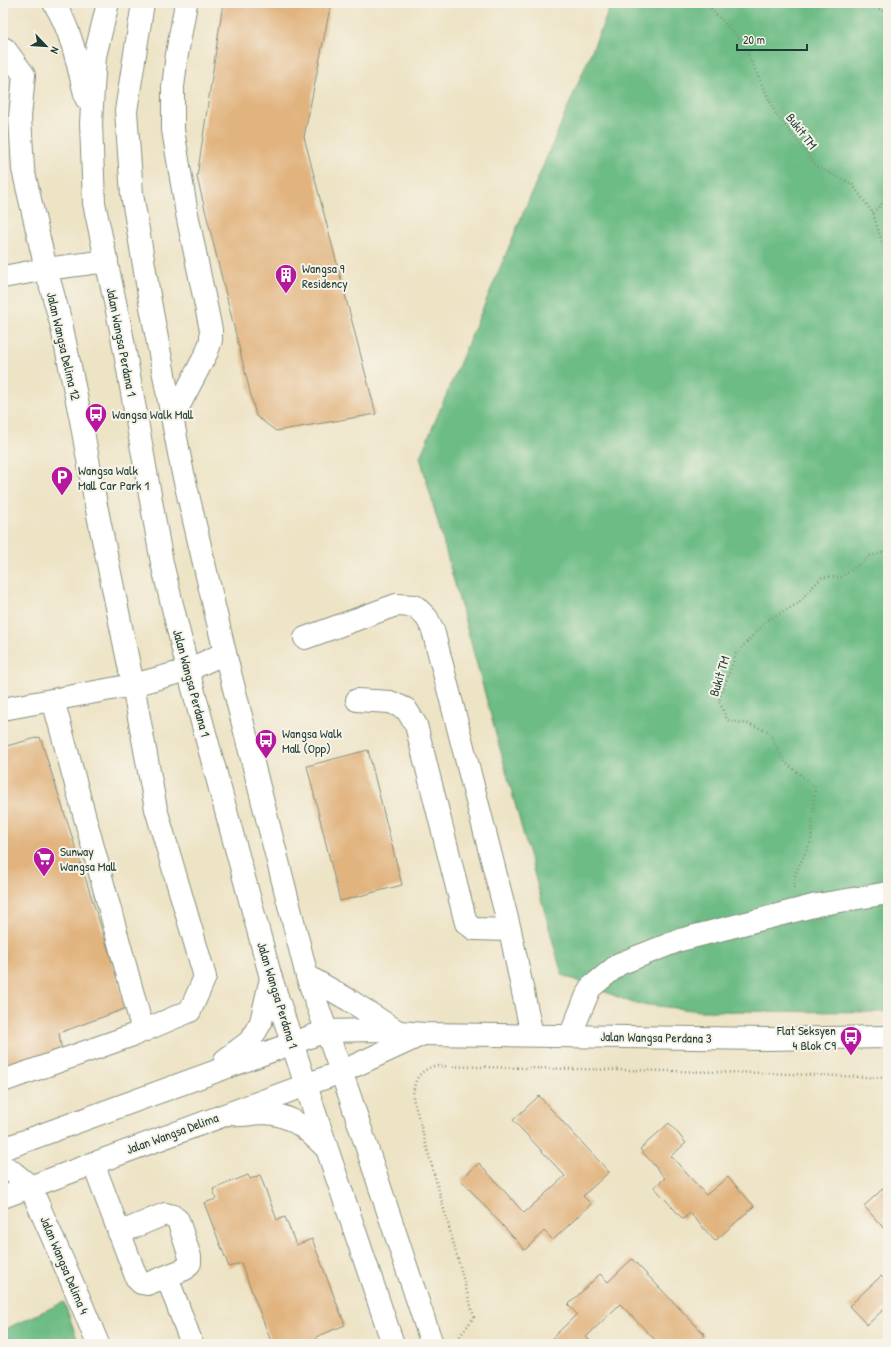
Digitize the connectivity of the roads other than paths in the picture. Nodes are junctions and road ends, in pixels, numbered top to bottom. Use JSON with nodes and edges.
{"nodes":[{"id":1,"x":54,"y":3,"type":"edge"},
{"id":2,"x":108,"y":3,"type":"edge"},
{"id":3,"x":143,"y":3,"type":"edge"},
{"id":4,"x":186,"y":3,"type":"edge"},
{"id":5,"x":4,"y":49,"type":"edge"},
{"id":6,"x":91,"y":123,"type":"junction"},
{"id":7,"x":106,"y":261,"type":"junction"},
{"id":8,"x":46,"y":269,"type":"junction"},
{"id":9,"x":3,"y":277,"type":"edge"},
{"id":10,"x":173,"y":417,"type":"junction"},
{"id":11,"x":305,"y":638,"type":"dead end"},
{"id":12,"x":225,"y":653,"type":"junction"},
{"id":13,"x":188,"y":670,"type":"junction"},
{"id":14,"x":133,"y":685,"type":"junction"},
{"id":15,"x":53,"y":700,"type":"junction"},
{"id":16,"x":357,"y":700,"type":"dead end"},
{"id":17,"x":3,"y":709,"type":"edge"},
{"id":18,"x":888,"y":894,"type":"edge"},
{"id":19,"x":510,"y":930,"type":"junction"},
{"id":20,"x":307,"y":976,"type":"junction"},
{"id":21,"x":271,"y":978,"type":"junction"},
{"id":22,"x":143,"y":1031,"type":"junction"},
{"id":23,"x":326,"y":1031,"type":"junction"},
{"id":24,"x":398,"y":1032,"type":"junction"},
{"id":25,"x":424,"y":1034,"type":"junction"},
{"id":26,"x":532,"y":1035,"type":"junction"},
{"id":27,"x":570,"y":1036,"type":"junction"},
{"id":28,"x":888,"y":1037,"type":"edge"},
{"id":29,"x":292,"y":1043,"type":"junction"},
{"id":30,"x":341,"y":1072,"type":"junction"},
{"id":31,"x":208,"y":1073,"type":"junction"},
{"id":32,"x":3,"y":1081,"type":"edge"},
{"id":33,"x":306,"y":1084,"type":"junction"},
{"id":34,"x":212,"y":1118,"type":"junction"},
{"id":35,"x":3,"y":1149,"type":"edge"},
{"id":36,"x":328,"y":1150,"type":"junction"},
{"id":37,"x":93,"y":1163,"type":"junction"},
{"id":38,"x":3,"y":1169,"type":"edge"},
{"id":39,"x":30,"y":1186,"type":"junction"},
{"id":40,"x":3,"y":1196,"type":"edge"},
{"id":41,"x":119,"y":1233,"type":"junction"},
{"id":42,"x":167,"y":1277,"type":"junction"},
{"id":43,"x":98,"y":1344,"type":"edge"},
{"id":44,"x":192,"y":1344,"type":"edge"},
{"id":45,"x":393,"y":1344,"type":"edge"},
{"id":46,"x":432,"y":1344,"type":"edge"}],
"edges":[{"from":1,"to":6,"type":"street"},
{"from":2,"to":6,"type":"street","name":"Jalan Wangsa Perdana 1"},
{"from":3,"to":10,"type":"street"},
{"from":4,"to":10,"type":"street"},
{"from":5,"to":8,"type":"street","name":"Jalan Wangsa Delima 12"},
{"from":6,"to":7,"type":"street","name":"Jalan Wangsa Perdana 1"},
{"from":7,"to":8,"type":"street"},
{"from":7,"to":13,"type":"street","name":"Jalan Wangsa Perdana 1"},
{"from":8,"to":9,"type":"street"},
{"from":8,"to":14,"type":"street","name":"Jalan Wangsa Delima 12"},
{"from":10,"to":12,"type":"street"},
{"from":11,"to":19,"type":"street"},
{"from":12,"to":13,"type":"street"},
{"from":12,"to":20,"type":"street"},
{"from":13,"to":14,"type":"street"},
{"from":13,"to":21,"type":"street","name":"Jalan Wangsa Perdana 1"},
{"from":14,"to":15,"type":"street"},
{"from":14,"to":22,"type":"street","name":"Jalan Wangsa Delima 12"},
{"from":15,"to":17,"type":"street"},
{"from":15,"to":22,"type":"street"},
{"from":16,"to":19,"type":"street"},
{"from":18,"to":27,"type":"street"},
{"from":19,"to":26,"type":"street"},
{"from":20,"to":23,"type":"street"},
{"from":20,"to":24,"type":"street"},
{"from":21,"to":29,"type":"street","name":"Jalan Wangsa Perdana 1"},
{"from":21,"to":31,"type":"street"},
{"from":22,"to":32,"type":"street","name":"Jalan Wangsa Delima 12"},
{"from":23,"to":24,"type":"street","name":"Jalan Wangsa Perdana 3"},
{"from":23,"to":29,"type":"street"},
{"from":23,"to":30,"type":"street"},
{"from":24,"to":25,"type":"street","name":"Jalan Wangsa Perdana 3"},
{"from":25,"to":26,"type":"street","name":"Jalan Wangsa Perdana 3"},
{"from":25,"to":30,"type":"street","name":"Jalan Wangsa Perdana 3"},
{"from":26,"to":27,"type":"street","name":"Jalan Wangsa Perdana 3"},
{"from":27,"to":28,"type":"street","name":"Jalan Wangsa Perdana 3"},
{"from":29,"to":31,"type":"street"},
{"from":29,"to":33,"type":"street","name":"Jalan Wangsa Perdana 1"},
{"from":30,"to":33,"type":"street","name":"Jalan Wangsa Delima"},
{"from":30,"to":46,"type":"street"},
{"from":31,"to":35,"type":"street"},
{"from":33,"to":34,"type":"street","name":"Jalan Wangsa Delima"},
{"from":33,"to":36,"type":"street","name":"Jalan Wangsa Perdana 1"},
{"from":34,"to":36,"type":"street"},
{"from":34,"to":37,"type":"street","name":"Jalan Wangsa Delima"},
{"from":36,"to":45,"type":"street","name":"Jalan Wangsa Perdana 1"},
{"from":37,"to":39,"type":"street","name":"Jalan Wangsa Delima"},
{"from":37,"to":41,"type":"street"},
{"from":38,"to":39,"type":"street"},
{"from":39,"to":40,"type":"street","name":"Jalan Wangsa Delima"},
{"from":39,"to":43,"type":"street","name":"Jalan Wangsa Delima 4"},
{"from":41,"to":42,"type":"street"},
{"from":41,"to":42,"type":"street"},
{"from":42,"to":44,"type":"street"}]}
